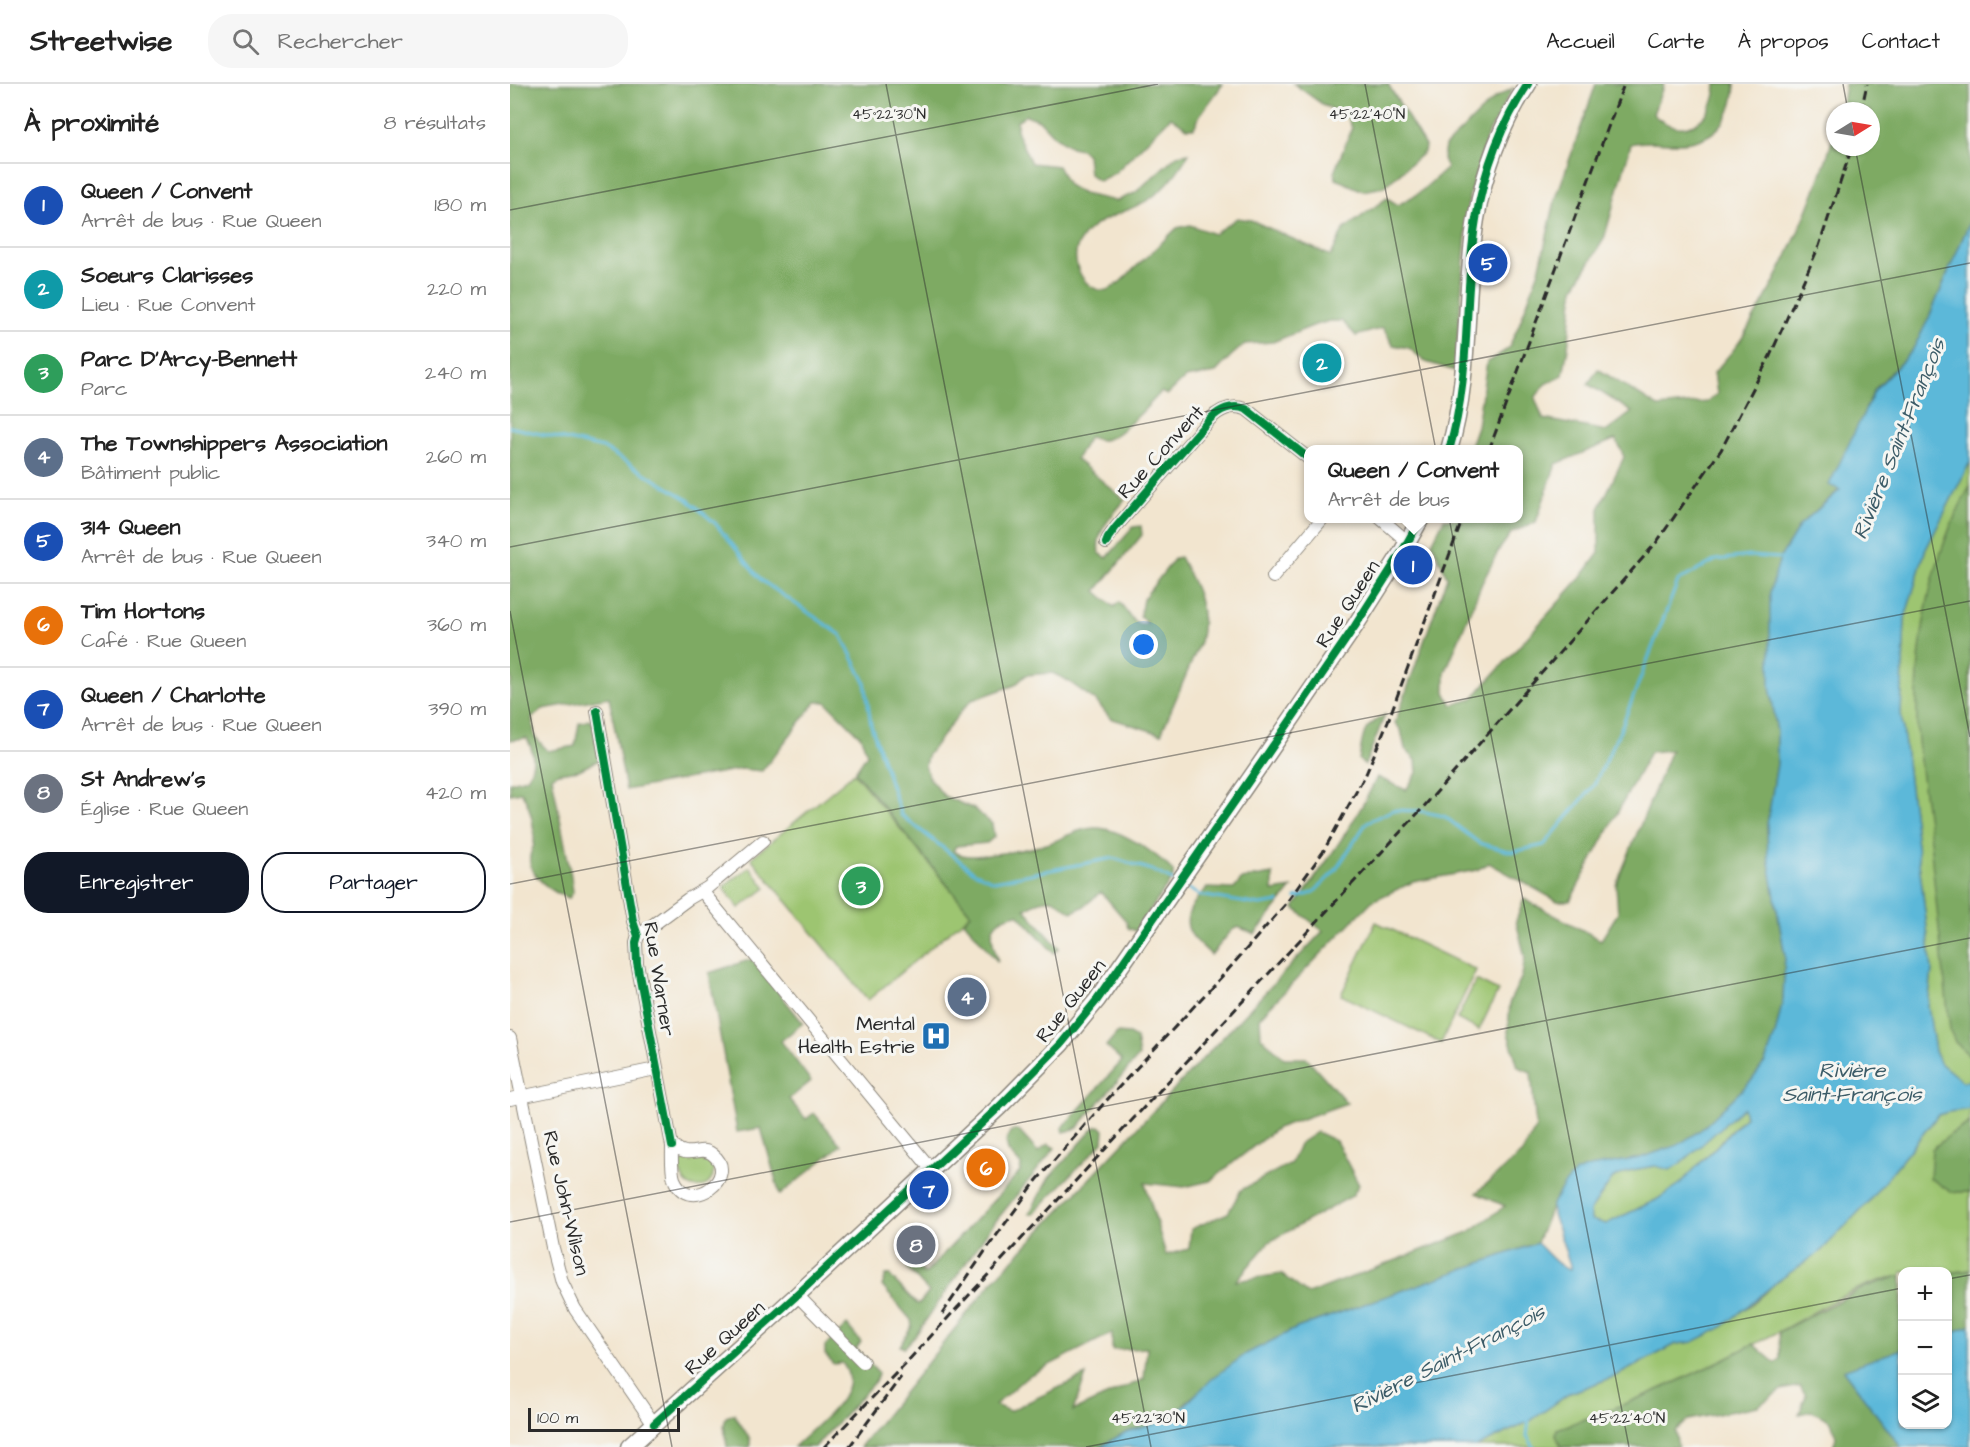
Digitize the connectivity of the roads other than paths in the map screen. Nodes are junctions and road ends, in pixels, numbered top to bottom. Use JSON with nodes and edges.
{"nodes":[{"id":1,"x":1528,"y":84,"type":"edge"},
{"id":2,"x":1450,"y":445,"type":"edge"},
{"id":3,"x":1304,"y":455,"type":"edge"},
{"id":4,"x":1320,"y":523,"type":"edge"},
{"id":5,"x":1385,"y":523,"type":"edge"},
{"id":6,"x":1419,"y":523,"type":"edge"},
{"id":7,"x":1408,"y":542,"type":"junction"},
{"id":8,"x":1106,"y":543,"type":"dead end"},
{"id":9,"x":1273,"y":577,"type":"dead end"},
{"id":10,"x":597,"y":711,"type":"dead end"},
{"id":11,"x":763,"y":842,"type":"dead end"},
{"id":12,"x":702,"y":891,"type":"junction"},
{"id":13,"x":638,"y":936,"type":"junction"},
{"id":14,"x":510,"y":1038,"type":"edge"},
{"id":15,"x":656,"y":1069,"type":"junction"},
{"id":16,"x":516,"y":1098,"type":"edge"},
{"id":17,"x":672,"y":1146,"type":"junction"},
{"id":18,"x":931,"y":1169,"type":"junction"},
{"id":19,"x":797,"y":1295,"type":"junction"},
{"id":20,"x":863,"y":1362,"type":"dead end"},
{"id":21,"x":654,"y":1424,"type":"junction"},
{"id":22,"x":629,"y":1447,"type":"edge"}],
"edges":[{"from":1,"to":2,"type":"main road"},
{"from":3,"to":8,"type":"street","name":"Rue Convent"},
{"from":4,"to":9,"type":"street"},
{"from":5,"to":7,"type":"street"},
{"from":6,"to":7,"type":"main road","name":"Rue Queen"},
{"from":7,"to":18,"type":"main road","name":"Rue Queen"},
{"from":10,"to":13,"type":"street","name":"Rue Warner"},
{"from":11,"to":12,"type":"street"},
{"from":12,"to":13,"type":"street"},
{"from":12,"to":18,"type":"street"},
{"from":13,"to":15,"type":"street","name":"Rue Warner"},
{"from":14,"to":16,"type":"street","name":"Rue John-Wilson"},
{"from":15,"to":16,"type":"street"},
{"from":15,"to":17,"type":"street","name":"Rue Warner"},
{"from":16,"to":21,"type":"street","name":"Rue John-Wilson"},
{"from":17,"to":17,"type":"street","name":"Rue Warner"},
{"from":18,"to":19,"type":"main road","name":"Rue Queen"},
{"from":19,"to":20,"type":"street"},
{"from":19,"to":21,"type":"main road","name":"Rue Queen"},
{"from":21,"to":22,"type":"main road","name":"Rue Queen"}]}
